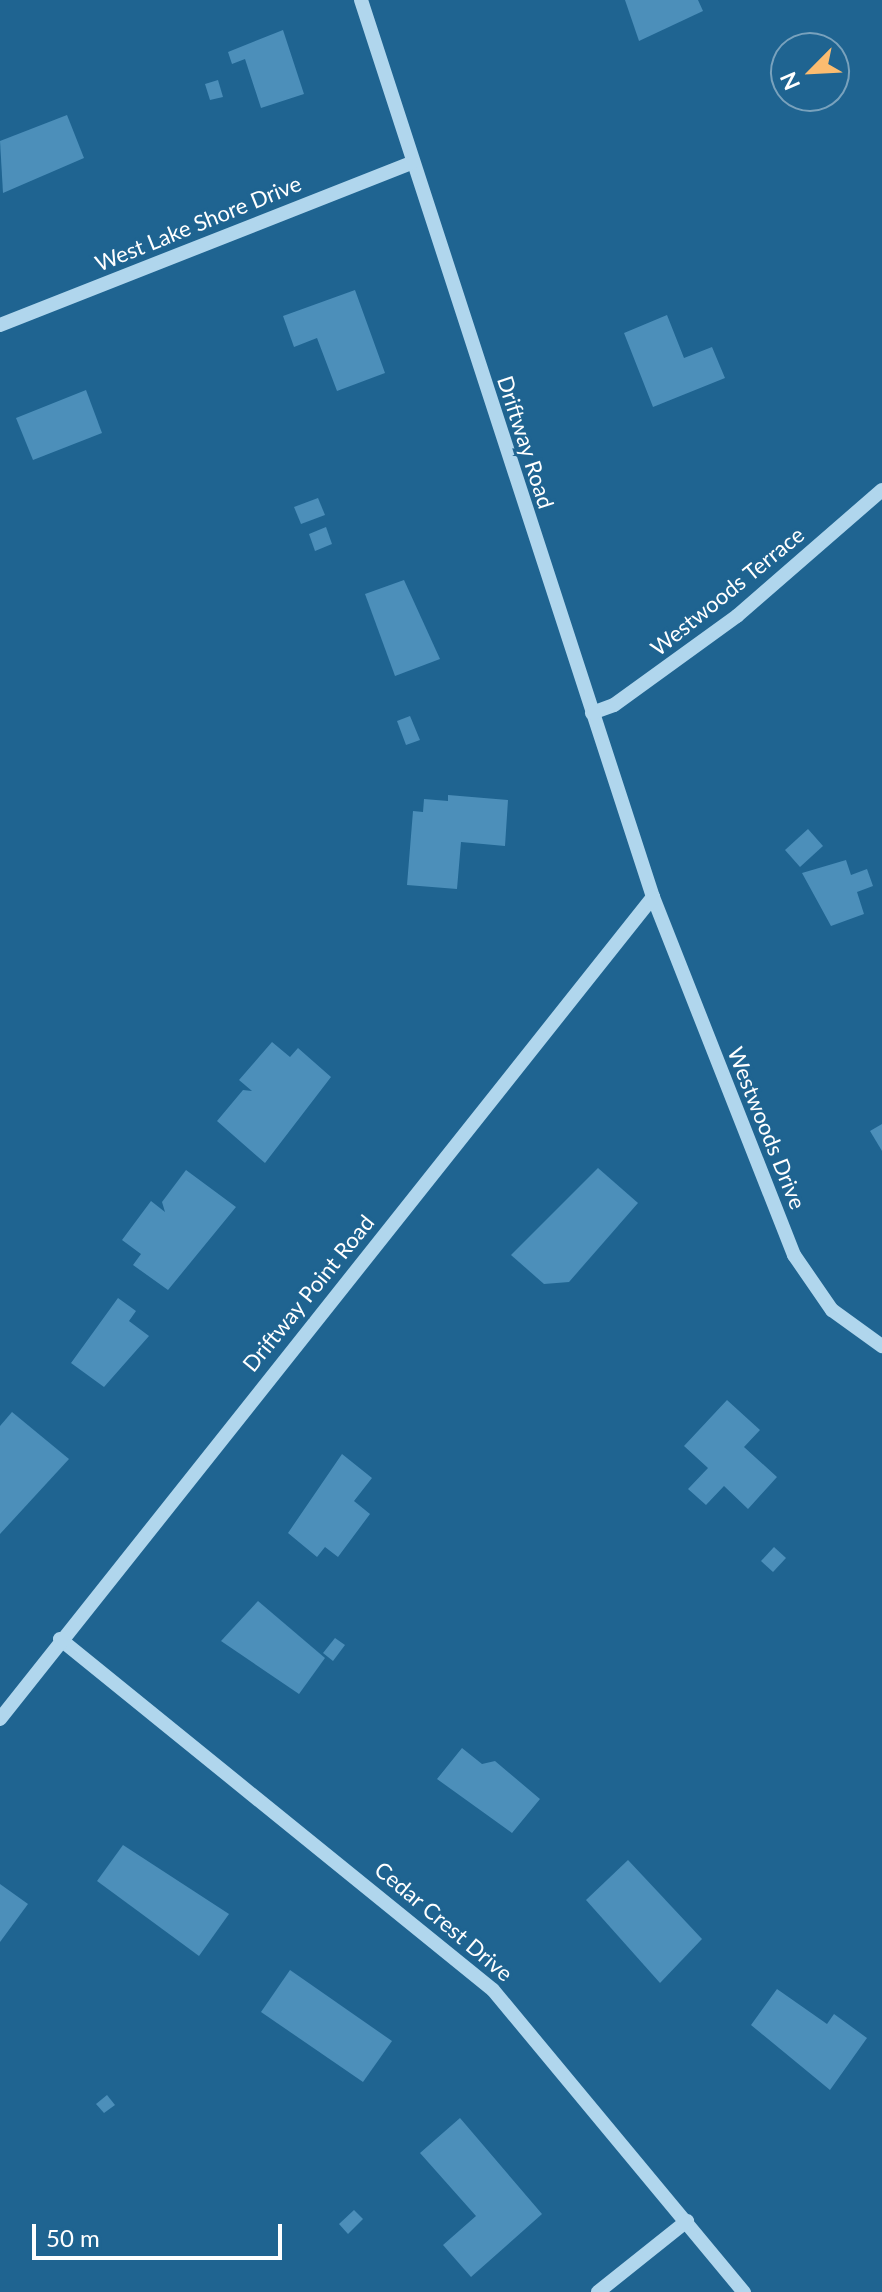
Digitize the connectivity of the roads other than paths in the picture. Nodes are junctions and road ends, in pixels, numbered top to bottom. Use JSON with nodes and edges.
{"nodes":[{"id":1,"x":361,"y":0,"type":"edge"},
{"id":2,"x":413,"y":162,"type":"junction"},
{"id":3,"x":0,"y":325,"type":"edge"},
{"id":4,"x":882,"y":490,"type":"edge"},
{"id":5,"x":592,"y":713,"type":"junction"},
{"id":6,"x":653,"y":897,"type":"junction"},
{"id":7,"x":882,"y":1346,"type":"edge"},
{"id":8,"x":60,"y":1639,"type":"junction"},
{"id":9,"x":0,"y":1719,"type":"edge"},
{"id":10,"x":687,"y":2221,"type":"junction"},
{"id":11,"x":598,"y":2292,"type":"edge"},
{"id":12,"x":744,"y":2292,"type":"edge"}],
"edges":[{"from":1,"to":2,"type":"street","name":"Driftway Road"},
{"from":2,"to":3,"type":"street","name":"West Lake Shore Drive"},
{"from":2,"to":5,"type":"street","name":"Driftway Road"},
{"from":4,"to":5,"type":"street","name":"Westwoods Terrace"},
{"from":5,"to":6,"type":"street","name":"Driftway Road"},
{"from":6,"to":7,"type":"street","name":"Westwoods Drive"},
{"from":6,"to":8,"type":"street","name":"Driftway Point Road"},
{"from":8,"to":9,"type":"street","name":"Driftway Point Road"},
{"from":8,"to":10,"type":"street","name":"Cedar Crest Drive"},
{"from":10,"to":11,"type":"street"},
{"from":10,"to":12,"type":"street","name":"Cedar Crest Drive"}]}
